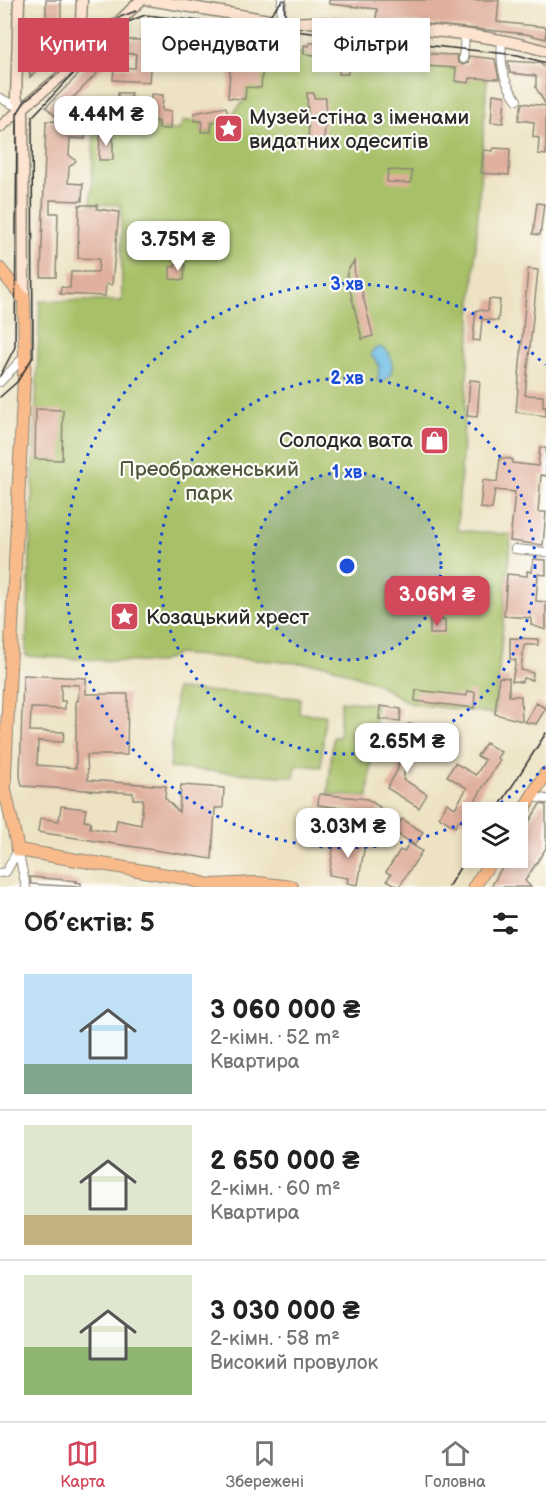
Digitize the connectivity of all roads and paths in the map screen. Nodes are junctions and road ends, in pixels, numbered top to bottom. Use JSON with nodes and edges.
{"nodes":[{"id":1,"x":19,"y":0,"type":"edge"},
{"id":2,"x":82,"y":0,"type":"edge"},
{"id":3,"x":141,"y":0,"type":"edge"},
{"id":4,"x":149,"y":0,"type":"edge"},
{"id":5,"x":282,"y":0,"type":"edge"},
{"id":6,"x":81,"y":18,"type":"edge"},
{"id":7,"x":123,"y":18,"type":"edge"},
{"id":8,"x":256,"y":18,"type":"edge"},
{"id":9,"x":280,"y":18,"type":"edge"},
{"id":10,"x":300,"y":23,"type":"edge"},
{"id":11,"x":465,"y":38,"type":"junction"},
{"id":12,"x":501,"y":42,"type":"junction"},
{"id":13,"x":546,"y":51,"type":"edge"},
{"id":14,"x":463,"y":59,"type":"dead end"},
{"id":15,"x":66,"y":72,"type":"edge"},
{"id":16,"x":0,"y":98,"type":"edge"},
{"id":17,"x":517,"y":100,"type":"dead end"},
{"id":18,"x":23,"y":109,"type":"junction"},
{"id":19,"x":0,"y":127,"type":"edge"},
{"id":20,"x":0,"y":269,"type":"edge"},
{"id":21,"x":24,"y":299,"type":"junction"},
{"id":22,"x":25,"y":356,"type":"junction"},
{"id":23,"x":0,"y":382,"type":"edge"},
{"id":24,"x":514,"y":549,"type":"dead end"},
{"id":25,"x":546,"y":552,"type":"edge"},
{"id":26,"x":5,"y":646,"type":"edge"},
{"id":27,"x":546,"y":773,"type":"edge"},
{"id":28,"x":531,"y":797,"type":"junction"},
{"id":29,"x":546,"y":799,"type":"edge"},
{"id":30,"x":528,"y":802,"type":"edge"},
{"id":31,"x":18,"y":850,"type":"junction"},
{"id":32,"x":486,"y":868,"type":"edge"},
{"id":33,"x":0,"y":873,"type":"edge"},
{"id":34,"x":185,"y":878,"type":"junction"},
{"id":35,"x":214,"y":886,"type":"edge"},
{"id":36,"x":250,"y":886,"type":"edge"},
{"id":37,"x":26,"y":887,"type":"edge"},
{"id":38,"x":292,"y":887,"type":"edge"},
{"id":39,"x":474,"y":887,"type":"edge"}],
"edges":[{"from":1,"to":18,"type":"street"},
{"from":2,"to":6,"type":"street"},
{"from":3,"to":7,"type":"street"},
{"from":4,"to":8,"type":"street"},
{"from":5,"to":9,"type":"street"},
{"from":10,"to":11,"type":"street"},
{"from":11,"to":12,"type":"street"},
{"from":11,"to":14,"type":"street"},
{"from":12,"to":13,"type":"street"},
{"from":12,"to":17,"type":"street"},
{"from":15,"to":18,"type":"street"},
{"from":16,"to":18,"type":"street"},
{"from":18,"to":19,"type":"street"},
{"from":18,"to":21,"type":"street"},
{"from":20,"to":21,"type":"main road"},
{"from":21,"to":22,"type":"main road"},
{"from":22,"to":23,"type":"street"},
{"from":22,"to":26,"type":"main road"},
{"from":24,"to":25,"type":"street"},
{"from":26,"to":31,"type":"main road"},
{"from":27,"to":28,"type":"main road"},
{"from":28,"to":29,"type":"street"},
{"from":28,"to":30,"type":"main road"},
{"from":31,"to":33,"type":"street"},
{"from":31,"to":34,"type":"main road"},
{"from":31,"to":37,"type":"street"},
{"from":32,"to":39,"type":"main road"},
{"from":34,"to":35,"type":"main road"},
{"from":34,"to":36,"type":"main road"},
{"from":35,"to":36,"type":"main road"},
{"from":36,"to":38,"type":"main road"}]}
